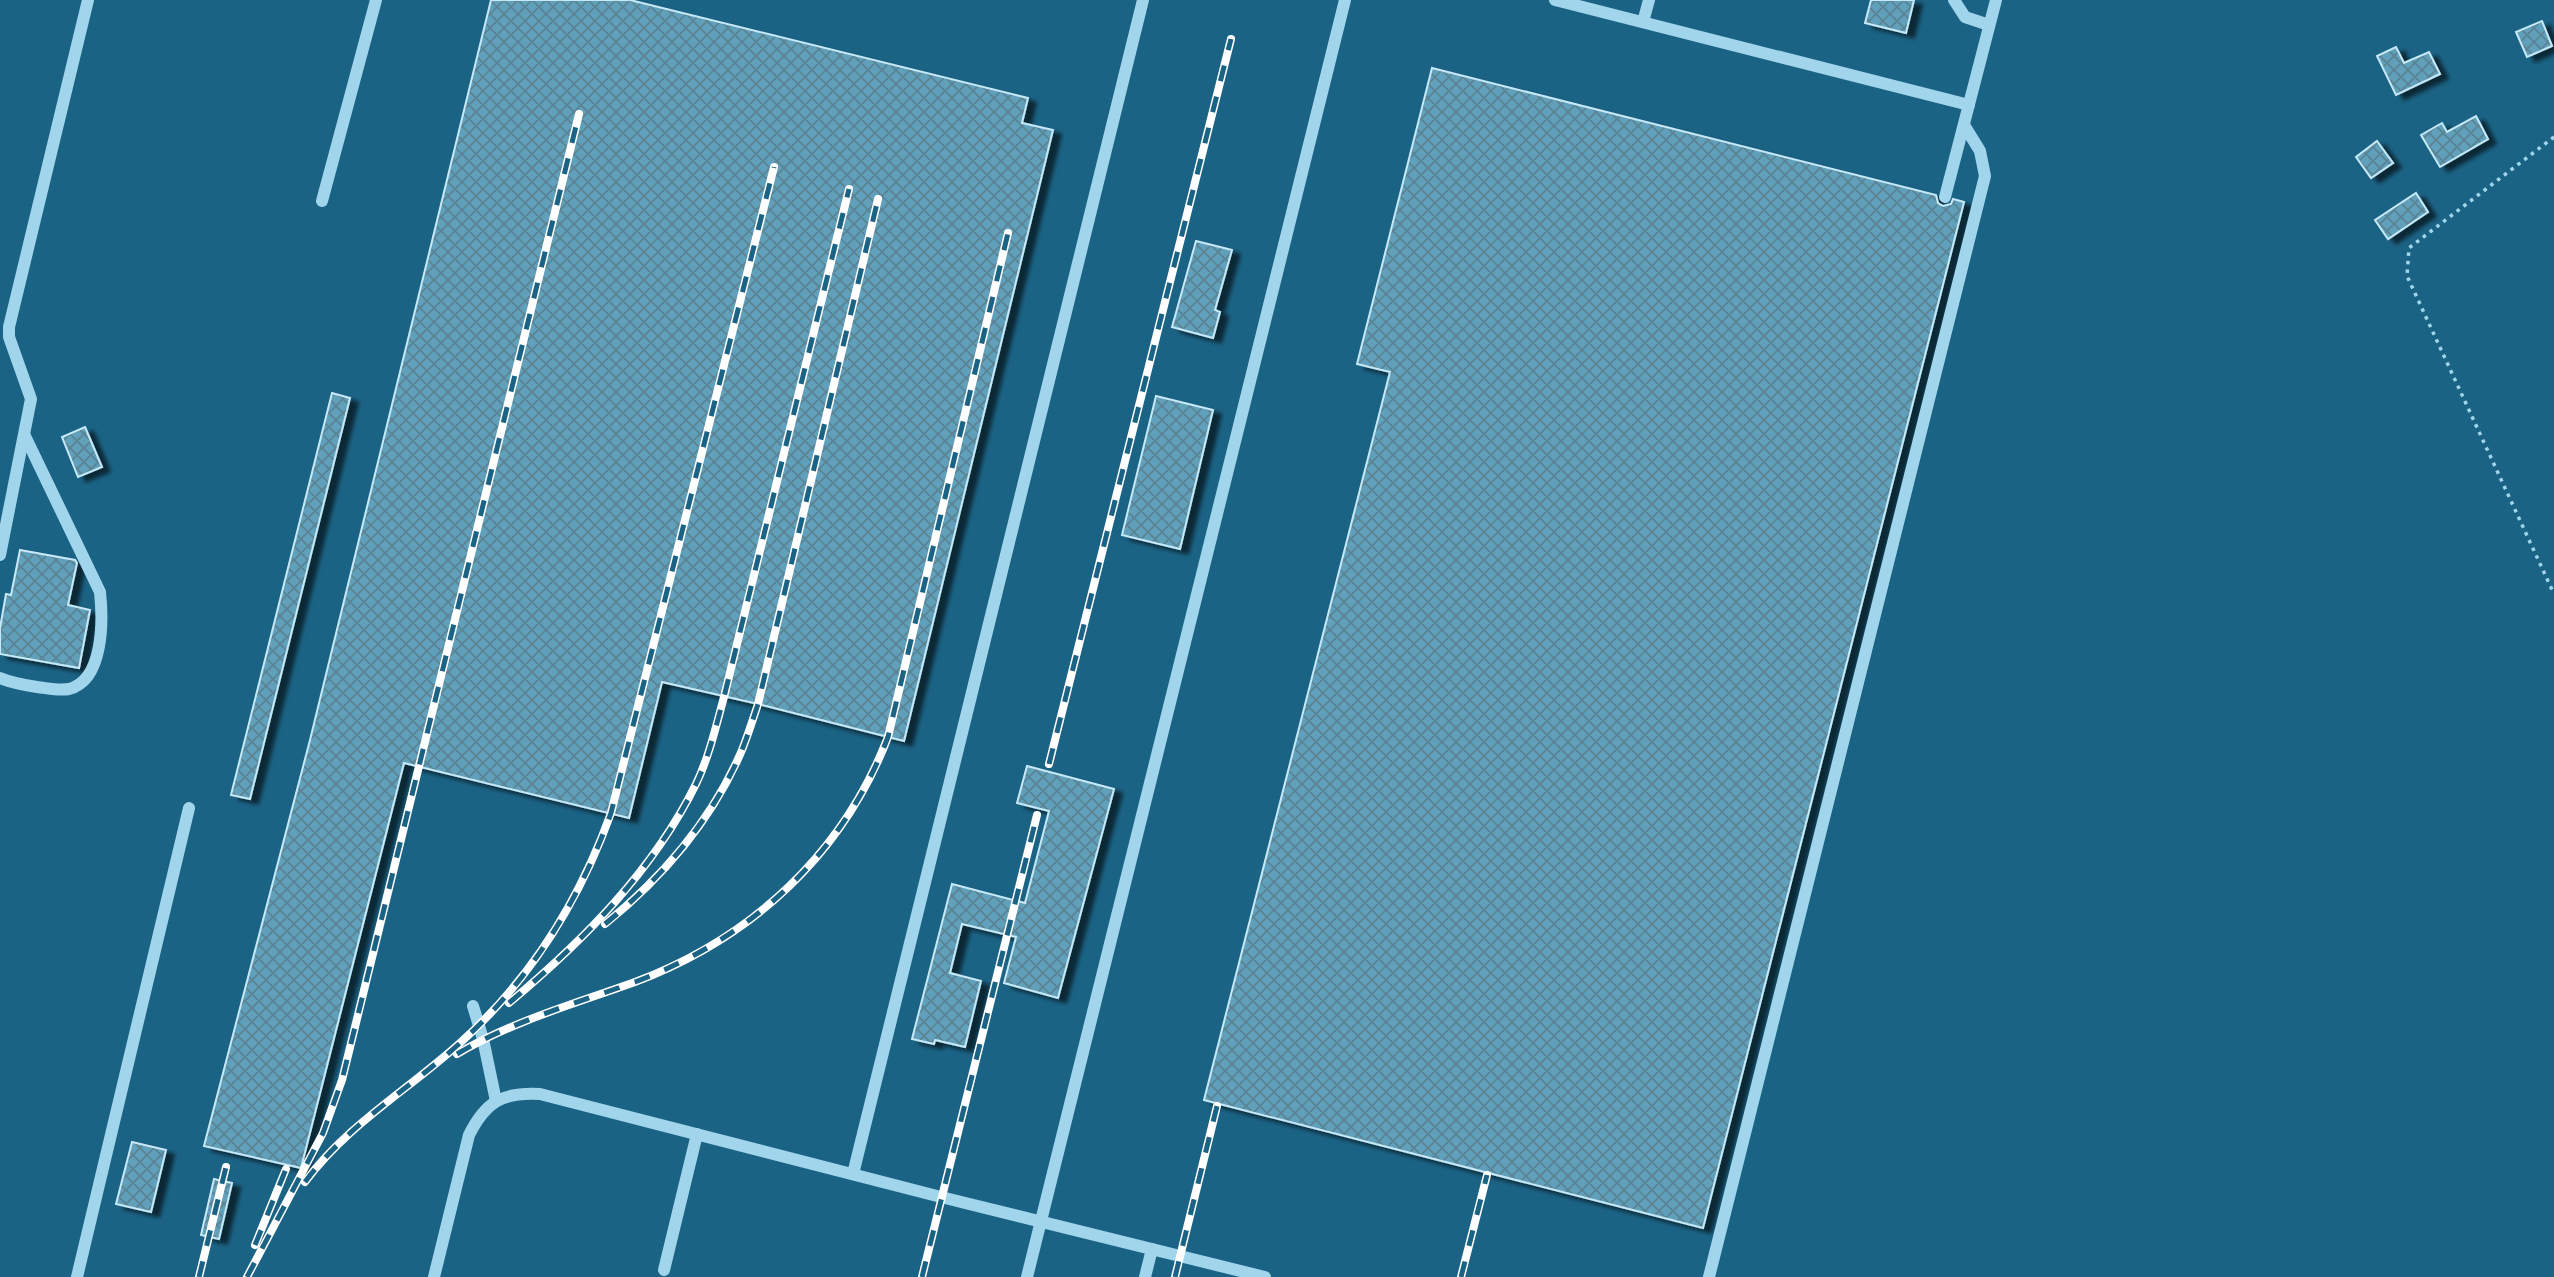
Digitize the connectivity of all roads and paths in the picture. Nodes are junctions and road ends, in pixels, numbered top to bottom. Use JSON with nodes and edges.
{"nodes":[{"id":1,"x":88,"y":0,"type":"edge"},
{"id":2,"x":376,"y":0,"type":"edge"},
{"id":3,"x":1143,"y":0,"type":"edge"},
{"id":4,"x":1345,"y":0,"type":"edge"},
{"id":5,"x":1555,"y":0,"type":"edge"},
{"id":6,"x":1649,"y":0,"type":"edge"},
{"id":7,"x":1954,"y":0,"type":"edge"},
{"id":8,"x":1996,"y":0,"type":"edge"},
{"id":9,"x":1643,"y":22,"type":"junction"},
{"id":10,"x":1989,"y":26,"type":"junction"},
{"id":11,"x":1969,"y":105,"type":"junction"},
{"id":12,"x":1964,"y":125,"type":"junction"},
{"id":13,"x":2554,"y":137,"type":"edge"},
{"id":14,"x":1945,"y":197,"type":"dead end"},
{"id":15,"x":322,"y":201,"type":"dead end"},
{"id":16,"x":25,"y":436,"type":"junction"},
{"id":17,"x":0,"y":555,"type":"edge"},
{"id":18,"x":2554,"y":594,"type":"edge"},
{"id":19,"x":0,"y":678,"type":"edge"},
{"id":20,"x":189,"y":808,"type":"dead end"},
{"id":21,"x":473,"y":1006,"type":"dead end"},
{"id":22,"x":496,"y":1101,"type":"junction"},
{"id":23,"x":697,"y":1134,"type":"junction"},
{"id":24,"x":853,"y":1174,"type":"junction"},
{"id":25,"x":1040,"y":1222,"type":"junction"},
{"id":26,"x":1152,"y":1249,"type":"junction"},
{"id":27,"x":664,"y":1270,"type":"dead end"},
{"id":28,"x":77,"y":1277,"type":"edge"},
{"id":29,"x":434,"y":1277,"type":"edge"},
{"id":30,"x":1027,"y":1277,"type":"edge"},
{"id":31,"x":1145,"y":1277,"type":"edge"},
{"id":32,"x":1265,"y":1277,"type":"edge"},
{"id":33,"x":1709,"y":1277,"type":"edge"}],
"edges":[{"from":1,"to":16,"type":"lane"},
{"from":2,"to":15,"type":"lane"},
{"from":3,"to":24,"type":"lane"},
{"from":4,"to":25,"type":"lane"},
{"from":5,"to":9,"type":"lane"},
{"from":6,"to":9,"type":"lane"},
{"from":7,"to":10,"type":"lane"},
{"from":8,"to":10,"type":"lane"},
{"from":9,"to":11,"type":"lane"},
{"from":10,"to":11,"type":"lane"},
{"from":11,"to":12,"type":"lane"},
{"from":12,"to":14,"type":"lane"},
{"from":12,"to":33,"type":"lane"},
{"from":13,"to":18,"type":"path"},
{"from":16,"to":17,"type":"lane"},
{"from":16,"to":19,"type":"lane"},
{"from":20,"to":28,"type":"lane"},
{"from":21,"to":22,"type":"lane"},
{"from":22,"to":23,"type":"lane"},
{"from":22,"to":29,"type":"lane"},
{"from":23,"to":24,"type":"lane"},
{"from":23,"to":27,"type":"lane"},
{"from":24,"to":25,"type":"lane"},
{"from":25,"to":26,"type":"lane"},
{"from":25,"to":30,"type":"lane"},
{"from":26,"to":31,"type":"lane"},
{"from":26,"to":32,"type":"lane"}]}
